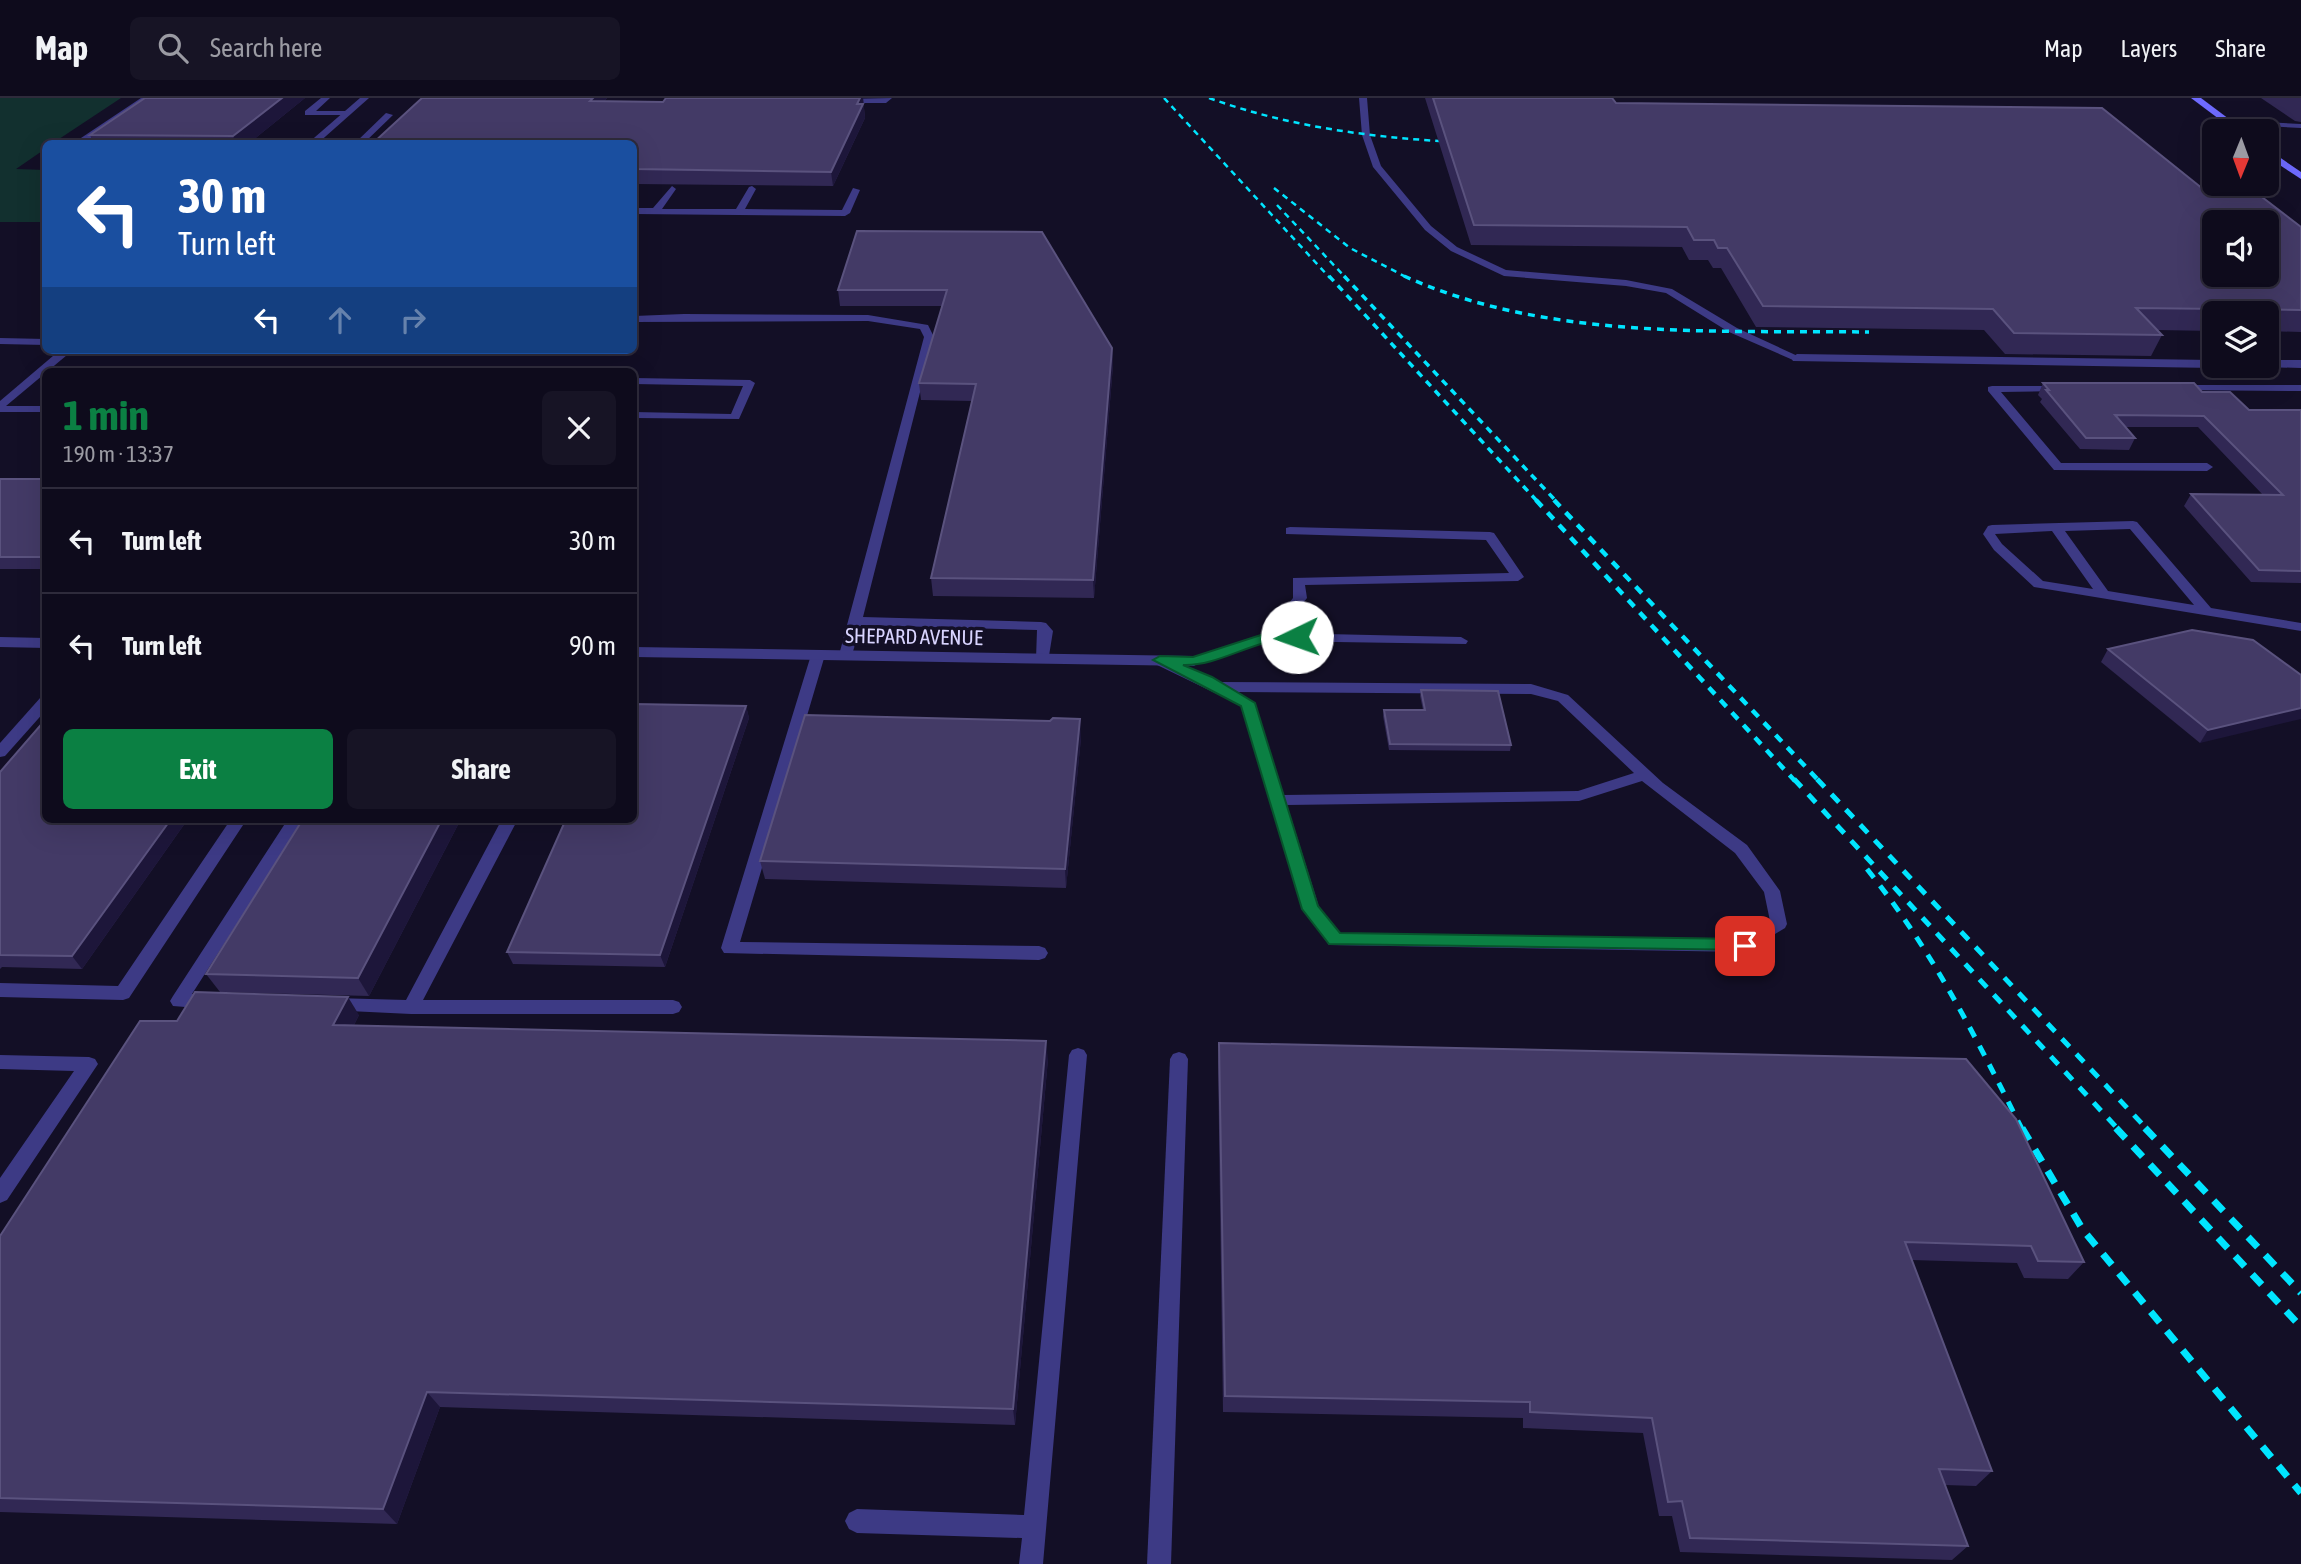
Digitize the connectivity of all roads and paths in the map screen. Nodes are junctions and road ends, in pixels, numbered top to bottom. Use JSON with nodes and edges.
{"nodes":[{"id":1,"x":146,"y":98,"type":"edge"},
{"id":2,"x":326,"y":98,"type":"edge"},
{"id":3,"x":365,"y":98,"type":"edge"},
{"id":4,"x":888,"y":98,"type":"edge"},
{"id":5,"x":1363,"y":98,"type":"edge"},
{"id":6,"x":2195,"y":98,"type":"edge"},
{"id":7,"x":833,"y":101,"type":"edge"},
{"id":8,"x":347,"y":113,"type":"junction"},
{"id":9,"x":389,"y":115,"type":"dead end"},
{"id":10,"x":2223,"y":119,"type":"edge"},
{"id":11,"x":2279,"y":125,"type":"edge"},
{"id":12,"x":2301,"y":126,"type":"edge"},
{"id":13,"x":82,"y":140,"type":"edge"},
{"id":14,"x":316,"y":140,"type":"edge"},
{"id":15,"x":362,"y":140,"type":"edge"},
{"id":16,"x":2279,"y":160,"type":"edge"},
{"id":17,"x":2301,"y":176,"type":"edge"},
{"id":18,"x":672,"y":189,"type":"edge"},
{"id":19,"x":752,"y":189,"type":"edge"},
{"id":20,"x":856,"y":190,"type":"dead end"},
{"id":21,"x":637,"y":211,"type":"edge"},
{"id":22,"x":656,"y":211,"type":"junction"},
{"id":23,"x":739,"y":212,"type":"junction"},
{"id":24,"x":637,"y":319,"type":"edge"},
{"id":25,"x":0,"y":341,"type":"edge"},
{"id":26,"x":42,"y":342,"type":"edge"},
{"id":27,"x":63,"y":354,"type":"edge"},
{"id":28,"x":1797,"y":358,"type":"joint"},
{"id":29,"x":2202,"y":364,"type":"edge"},
{"id":30,"x":2279,"y":364,"type":"edge"},
{"id":31,"x":2301,"y":364,"type":"edge"},
{"id":32,"x":48,"y":368,"type":"edge"},
{"id":33,"x":42,"y":374,"type":"edge"},
{"id":34,"x":637,"y":381,"type":"edge"},
{"id":35,"x":2073,"y":388,"type":"edge"},
{"id":36,"x":2166,"y":388,"type":"edge"},
{"id":37,"x":2301,"y":388,"type":"edge"},
{"id":38,"x":0,"y":408,"type":"edge"},
{"id":39,"x":42,"y":409,"type":"edge"},
{"id":40,"x":637,"y":415,"type":"edge"},
{"id":41,"x":2207,"y":467,"type":"dead end"},
{"id":42,"x":2055,"y":526,"type":"junction"},
{"id":43,"x":1290,"y":531,"type":"dead end"},
{"id":44,"x":2103,"y":594,"type":"junction"},
{"id":45,"x":2206,"y":611,"type":"junction"},
{"id":46,"x":855,"y":621,"type":"junction"},
{"id":47,"x":2301,"y":626,"type":"edge"},
{"id":48,"x":1270,"y":636,"type":"junction"},
{"id":49,"x":1461,"y":641,"type":"dead end"},
{"id":50,"x":42,"y":643,"type":"edge"},
{"id":51,"x":2,"y":644,"type":"edge"},
{"id":52,"x":637,"y":652,"type":"edge"},
{"id":53,"x":818,"y":655,"type":"junction"},
{"id":54,"x":846,"y":656,"type":"junction"},
{"id":55,"x":1043,"y":659,"type":"junction"},
{"id":56,"x":1160,"y":660,"type":"junction"},
{"id":57,"x":1194,"y":661,"type":"joint"},
{"id":58,"x":1218,"y":687,"type":"junction"},
{"id":59,"x":42,"y":705,"type":"edge"},
{"id":60,"x":0,"y":752,"type":"edge"},
{"id":61,"x":1645,"y":775,"type":"junction"},
{"id":62,"x":1277,"y":800,"type":"junction"},
{"id":63,"x":236,"y":823,"type":"edge"},
{"id":64,"x":293,"y":823,"type":"edge"},
{"id":65,"x":508,"y":823,"type":"edge"},
{"id":66,"x":1039,"y":953,"type":"dead end"},
{"id":67,"x":0,"y":990,"type":"edge"},
{"id":68,"x":234,"y":1002,"type":"edge"},
{"id":69,"x":316,"y":1004,"type":"edge"},
{"id":70,"x":411,"y":1007,"type":"junction"},
{"id":71,"x":673,"y":1007,"type":"dead end"},
{"id":72,"x":1078,"y":1055,"type":"dead end"},
{"id":73,"x":1179,"y":1059,"type":"dead end"},
{"id":74,"x":0,"y":1062,"type":"edge"},
{"id":75,"x":0,"y":1194,"type":"edge"},
{"id":76,"x":857,"y":1521,"type":"dead end"},
{"id":77,"x":1034,"y":1527,"type":"junction"},
{"id":78,"x":1031,"y":1564,"type":"edge"},
{"id":79,"x":1159,"y":1564,"type":"edge"}],
"edges":[{"from":1,"to":13,"type":"lane"},
{"from":2,"to":8,"type":"lane"},
{"from":3,"to":8,"type":"street"},
{"from":4,"to":7,"type":"lane"},
{"from":5,"to":28,"type":"lane"},
{"from":6,"to":10,"type":"main road"},
{"from":8,"to":14,"type":"street"},
{"from":9,"to":15,"type":"lane"},
{"from":11,"to":12,"type":"lane"},
{"from":16,"to":17,"type":"main road"},
{"from":18,"to":22,"type":"lane"},
{"from":19,"to":23,"type":"lane"},
{"from":20,"to":23,"type":"lane"},
{"from":21,"to":22,"type":"lane"},
{"from":22,"to":23,"type":"lane"},
{"from":24,"to":46,"type":"lane"},
{"from":25,"to":26,"type":"lane"},
{"from":27,"to":32,"type":"street"},
{"from":28,"to":29,"type":"street"},
{"from":30,"to":31,"type":"street"},
{"from":33,"to":38,"type":"street"},
{"from":34,"to":40,"type":"lane"},
{"from":35,"to":41,"type":"lane"},
{"from":36,"to":37,"type":"lane"},
{"from":38,"to":39,"type":"lane"},
{"from":42,"to":44,"type":"lane"},
{"from":42,"to":44,"type":"lane"},
{"from":42,"to":45,"type":"lane"},
{"from":43,"to":48,"type":"lane"},
{"from":44,"to":45,"type":"lane"},
{"from":45,"to":47,"type":"lane"},
{"from":46,"to":54,"type":"lane"},
{"from":46,"to":55,"type":"lane"},
{"from":48,"to":49,"type":"lane"},
{"from":48,"to":57,"type":"lane"},
{"from":50,"to":51,"type":"street"},
{"from":52,"to":53,"type":"street","name":"SHEPARD AVENUE"},
{"from":53,"to":54,"type":"street","name":"SHEPARD AVENUE"},
{"from":53,"to":66,"type":"lane"},
{"from":54,"to":55,"type":"street","name":"SHEPARD AVENUE"},
{"from":55,"to":56,"type":"street","name":"SHEPARD AVENUE"},
{"from":56,"to":57,"type":"street","name":"SHEPARD AVENUE"},
{"from":56,"to":58,"type":"lane"},
{"from":58,"to":61,"type":"lane"},
{"from":58,"to":62,"type":"lane"},
{"from":59,"to":60,"type":"lane"},
{"from":61,"to":62,"type":"lane"},
{"from":61,"to":62,"type":"lane"},
{"from":63,"to":67,"type":"lane"},
{"from":64,"to":68,"type":"lane"},
{"from":65,"to":70,"type":"lane"},
{"from":69,"to":70,"type":"lane"},
{"from":70,"to":71,"type":"lane"},
{"from":72,"to":77,"type":"lane"},
{"from":73,"to":79,"type":"lane"},
{"from":74,"to":75,"type":"lane"},
{"from":76,"to":77,"type":"lane"},
{"from":77,"to":78,"type":"lane"}]}
